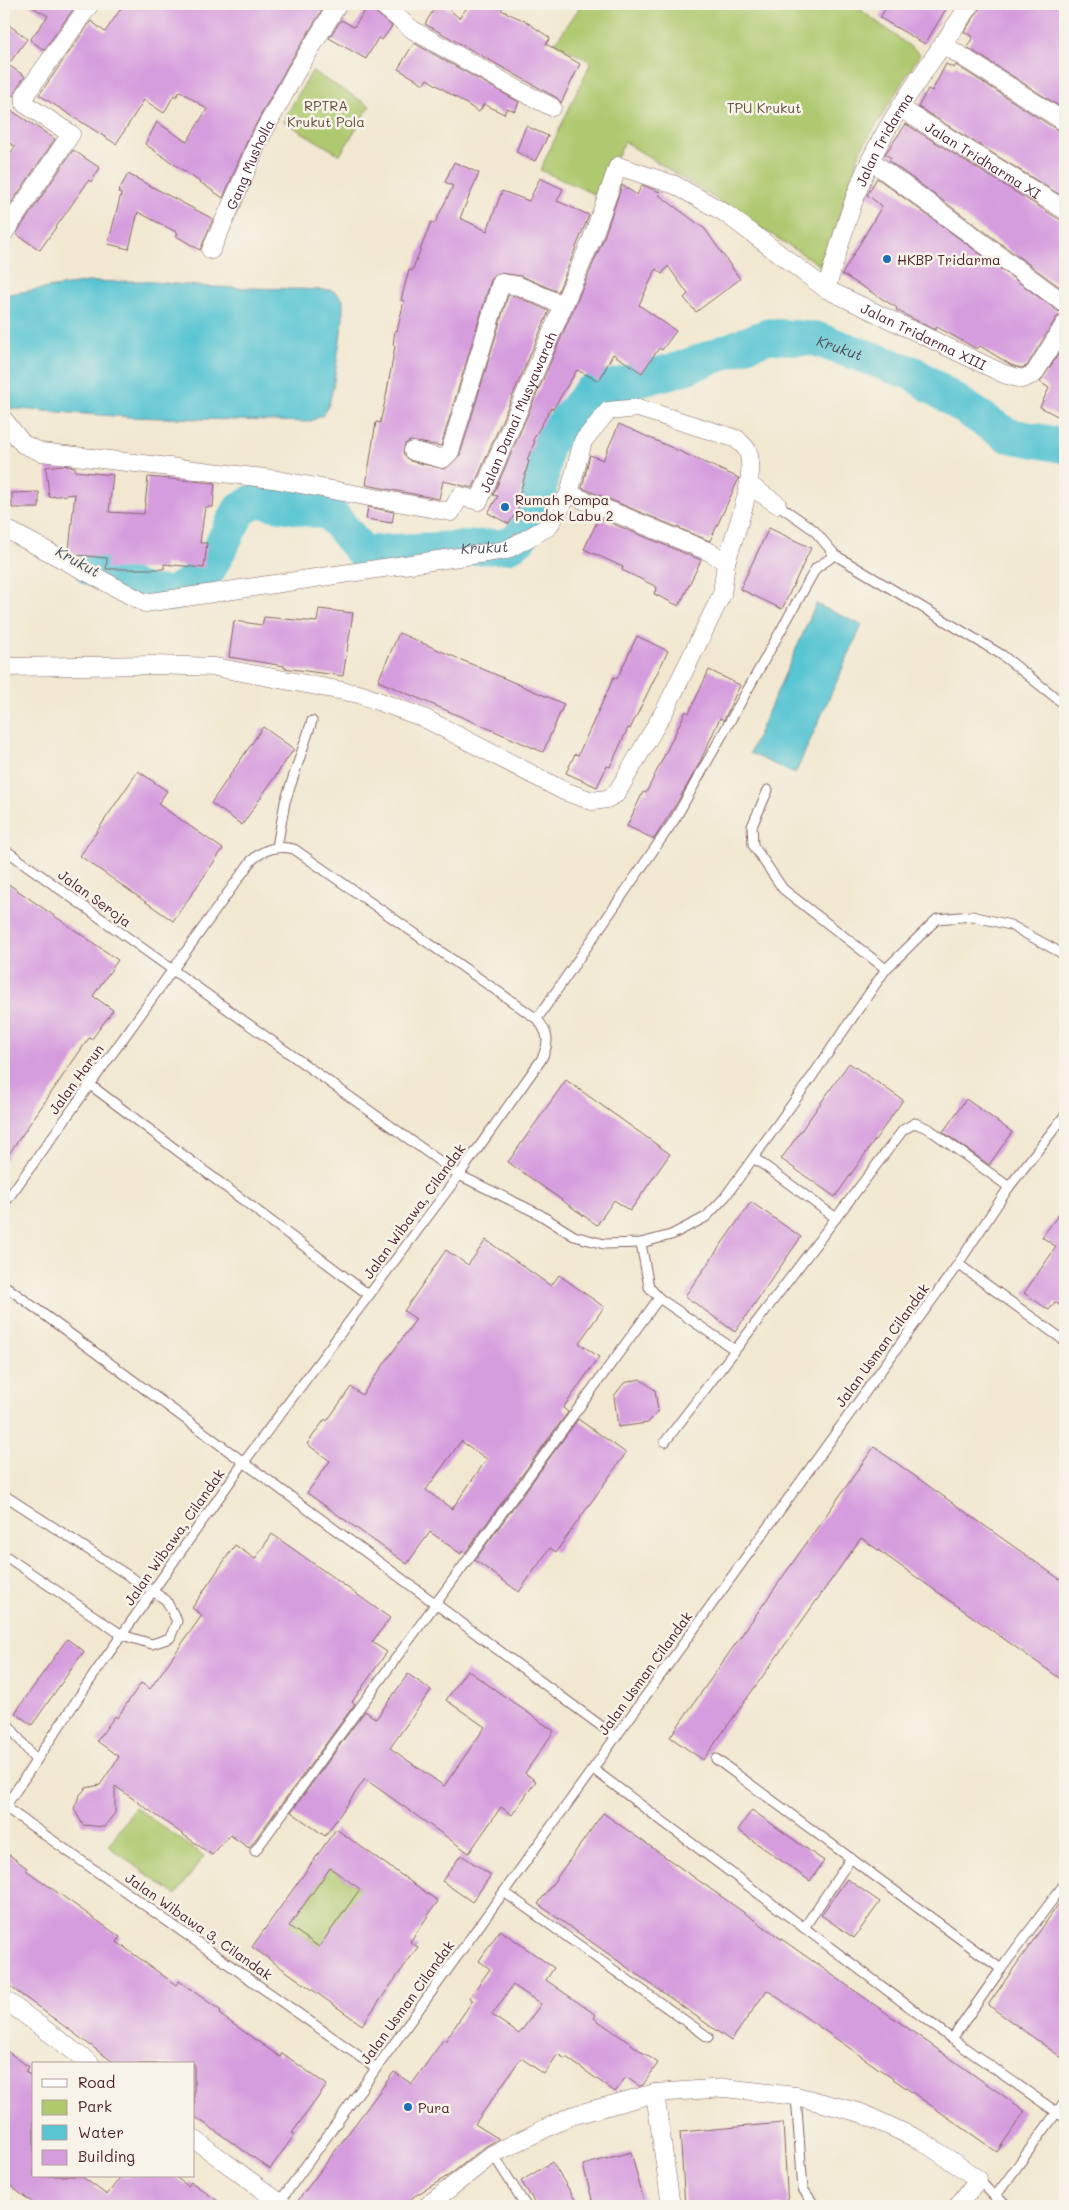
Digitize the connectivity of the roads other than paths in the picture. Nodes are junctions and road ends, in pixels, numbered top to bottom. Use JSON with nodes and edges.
{"nodes":[{"id":1,"x":90,"y":4,"type":"edge"},
{"id":2,"x":338,"y":4,"type":"edge"},
{"id":3,"x":381,"y":4,"type":"edge"},
{"id":4,"x":970,"y":4,"type":"edge"},
{"id":5,"x":944,"y":45,"type":"junction"},
{"id":6,"x":552,"y":107,"type":"dead end"},
{"id":7,"x":900,"y":108,"type":"junction"},
{"id":8,"x":1065,"y":122,"type":"edge"},
{"id":9,"x":870,"y":160,"type":"junction"},
{"id":10,"x":1065,"y":210,"type":"edge"},
{"id":11,"x":4,"y":233,"type":"edge"},
{"id":12,"x":211,"y":250,"type":"dead end"},
{"id":13,"x":826,"y":289,"type":"junction"},
{"id":14,"x":1065,"y":304,"type":"edge"},
{"id":15,"x":562,"y":305,"type":"junction"},
{"id":16,"x":1065,"y":324,"type":"edge"},
{"id":17,"x":4,"y":420,"type":"edge"},
{"id":18,"x":413,"y":452,"type":"dead end"},
{"id":19,"x":749,"y":485,"type":"junction"},
{"id":20,"x":570,"y":494,"type":"junction"},
{"id":21,"x":778,"y":504,"type":"joint"},
{"id":22,"x":4,"y":528,"type":"edge"},
{"id":23,"x":835,"y":555,"type":"junction"},
{"id":24,"x":726,"y":562,"type":"junction"},
{"id":25,"x":4,"y":667,"type":"edge"},
{"id":26,"x":1065,"y":705,"type":"edge"},
{"id":27,"x":312,"y":721,"type":"dead end"},
{"id":28,"x":768,"y":790,"type":"dead end"},
{"id":29,"x":277,"y":847,"type":"junction"},
{"id":30,"x":4,"y":849,"type":"edge"},
{"id":31,"x":1065,"y":955,"type":"edge"},
{"id":32,"x":886,"y":968,"type":"junction"},
{"id":33,"x":171,"y":970,"type":"junction"},
{"id":34,"x":537,"y":1019,"type":"junction"},
{"id":35,"x":89,"y":1084,"type":"junction"},
{"id":36,"x":1065,"y":1115,"type":"edge"},
{"id":37,"x":754,"y":1158,"type":"junction"},
{"id":38,"x":459,"y":1175,"type":"junction"},
{"id":39,"x":1009,"y":1187,"type":"junction"},
{"id":40,"x":4,"y":1204,"type":"edge"},
{"id":41,"x":836,"y":1218,"type":"junction"},
{"id":42,"x":641,"y":1243,"type":"junction"},
{"id":43,"x":958,"y":1264,"type":"junction"},
{"id":44,"x":4,"y":1285,"type":"edge"},
{"id":45,"x":369,"y":1295,"type":"junction"},
{"id":46,"x":659,"y":1298,"type":"junction"},
{"id":47,"x":1065,"y":1341,"type":"edge"},
{"id":48,"x":735,"y":1350,"type":"junction"},
{"id":49,"x":665,"y":1442,"type":"dead end"},
{"id":50,"x":244,"y":1462,"type":"junction"},
{"id":51,"x":4,"y":1495,"type":"edge"},
{"id":52,"x":4,"y":1555,"type":"edge"},
{"id":53,"x":152,"y":1592,"type":"junction"},
{"id":54,"x":435,"y":1604,"type":"junction"},
{"id":55,"x":122,"y":1635,"type":"junction"},
{"id":56,"x":4,"y":1719,"type":"edge"},
{"id":57,"x":616,"y":1737,"type":"junction"},
{"id":58,"x":716,"y":1759,"type":"dead end"},
{"id":59,"x":36,"y":1762,"type":"junction"},
{"id":60,"x":593,"y":1769,"type":"junction"},
{"id":61,"x":5,"y":1806,"type":"edge"},
{"id":62,"x":255,"y":1851,"type":"dead end"},
{"id":63,"x":851,"y":1858,"type":"junction"},
{"id":64,"x":1065,"y":1884,"type":"edge"},
{"id":65,"x":504,"y":1892,"type":"junction"},
{"id":66,"x":804,"y":1928,"type":"junction"},
{"id":67,"x":1001,"y":1969,"type":"junction"},
{"id":68,"x":4,"y":1999,"type":"edge"},
{"id":69,"x":708,"y":2037,"type":"dead end"},
{"id":70,"x":952,"y":2040,"type":"junction"},
{"id":71,"x":88,"y":2062,"type":"edge"},
{"id":72,"x":376,"y":2068,"type":"junction"},
{"id":73,"x":655,"y":2093,"type":"junction"},
{"id":74,"x":796,"y":2096,"type":"junction"},
{"id":75,"x":1065,"y":2101,"type":"edge"},
{"id":76,"x":1057,"y":2112,"type":"junction"},
{"id":77,"x":1065,"y":2118,"type":"edge"},
{"id":78,"x":195,"y":2140,"type":"edge"},
{"id":79,"x":493,"y":2154,"type":"junction"},
{"id":80,"x":978,"y":2179,"type":"junction"},
{"id":81,"x":996,"y":2197,"type":"junction"},
{"id":82,"x":4,"y":2201,"type":"edge"},
{"id":83,"x":280,"y":2205,"type":"edge"},
{"id":84,"x":11,"y":2206,"type":"edge"},
{"id":85,"x":426,"y":2206,"type":"edge"},
{"id":86,"x":526,"y":2206,"type":"edge"},
{"id":87,"x":671,"y":2206,"type":"edge"},
{"id":88,"x":815,"y":2206,"type":"edge"},
{"id":89,"x":958,"y":2206,"type":"edge"},
{"id":90,"x":1009,"y":2206,"type":"edge"}],
"edges":[{"from":1,"to":11,"type":"street"},
{"from":2,"to":12,"type":"street","name":"Gang Musholla"},
{"from":3,"to":6,"type":"street"},
{"from":4,"to":5,"type":"street","name":"Jalan Tridarma"},
{"from":5,"to":7,"type":"street","name":"Jalan Tridarma"},
{"from":5,"to":8,"type":"street"},
{"from":7,"to":9,"type":"street","name":"Jalan Tridarma"},
{"from":7,"to":10,"type":"street","name":"Jalan Tridharma XI"},
{"from":9,"to":13,"type":"street","name":"Jalan Tridarma"},
{"from":9,"to":14,"type":"street"},
{"from":13,"to":15,"type":"street","name":"Jalan Damai Musyawarah"},
{"from":13,"to":16,"type":"street","name":"Jalan Tridarma XIII"},
{"from":15,"to":17,"type":"street","name":"Jalan Damai Musyawarah"},
{"from":15,"to":18,"type":"street"},
{"from":19,"to":20,"type":"street"},
{"from":19,"to":21,"type":"street"},
{"from":19,"to":24,"type":"street"},
{"from":20,"to":22,"type":"street"},
{"from":20,"to":24,"type":"street"},
{"from":21,"to":23,"type":"lane"},
{"from":23,"to":26,"type":"lane"},
{"from":23,"to":34,"type":"lane"},
{"from":24,"to":25,"type":"street"},
{"from":27,"to":29,"type":"lane"},
{"from":28,"to":32,"type":"lane"},
{"from":29,"to":33,"type":"lane"},
{"from":29,"to":34,"type":"lane","name":"Jalan Wibawa, Cilandak"},
{"from":30,"to":33,"type":"lane","name":"Jalan Seroja"},
{"from":31,"to":32,"type":"lane","name":"Jalan Seroja"},
{"from":32,"to":37,"type":"lane","name":"Jalan Seroja"},
{"from":33,"to":35,"type":"lane","name":"Jalan Harun"},
{"from":33,"to":38,"type":"lane","name":"Jalan Seroja"},
{"from":34,"to":38,"type":"lane","name":"Jalan Wibawa, Cilandak"},
{"from":35,"to":40,"type":"lane","name":"Jalan Harun"},
{"from":35,"to":45,"type":"lane"},
{"from":36,"to":39,"type":"lane","name":"Jalan Usman Cilandak"},
{"from":37,"to":41,"type":"lane"},
{"from":37,"to":42,"type":"lane","name":"Jalan Seroja"},
{"from":38,"to":42,"type":"lane","name":"Jalan Seroja"},
{"from":38,"to":45,"type":"lane","name":"Jalan Wibawa, Cilandak"},
{"from":39,"to":41,"type":"lane"},
{"from":39,"to":43,"type":"lane","name":"Jalan Usman Cilandak"},
{"from":41,"to":48,"type":"lane"},
{"from":42,"to":46,"type":"lane"},
{"from":43,"to":47,"type":"lane"},
{"from":43,"to":57,"type":"lane","name":"Jalan Usman Cilandak"},
{"from":44,"to":50,"type":"lane"},
{"from":45,"to":50,"type":"lane","name":"Jalan Wibawa, Cilandak"},
{"from":46,"to":48,"type":"lane"},
{"from":46,"to":54,"type":"lane"},
{"from":48,"to":49,"type":"lane"},
{"from":50,"to":53,"type":"lane","name":"Jalan Wibawa, Cilandak"},
{"from":50,"to":54,"type":"lane"},
{"from":51,"to":53,"type":"lane"},
{"from":52,"to":55,"type":"lane"},
{"from":53,"to":55,"type":"lane","name":"Jalan Wibawa, Cilandak"},
{"from":53,"to":55,"type":"lane"},
{"from":54,"to":57,"type":"lane"},
{"from":54,"to":62,"type":"lane"},
{"from":55,"to":59,"type":"lane","name":"Jalan Wibawa, Cilandak"},
{"from":56,"to":59,"type":"lane"},
{"from":57,"to":60,"type":"lane","name":"Jalan Usman Cilandak"},
{"from":58,"to":63,"type":"lane"},
{"from":59,"to":61,"type":"lane","name":"Jalan Wibawa, Cilandak"},
{"from":60,"to":65,"type":"lane","name":"Jalan Usman Cilandak"},
{"from":60,"to":66,"type":"lane"},
{"from":61,"to":72,"type":"lane","name":"Jalan Wibawa 3, Cilandak"},
{"from":63,"to":66,"type":"lane"},
{"from":63,"to":67,"type":"lane"},
{"from":64,"to":67,"type":"lane"},
{"from":65,"to":69,"type":"lane"},
{"from":65,"to":72,"type":"lane","name":"Jalan Usman Cilandak"},
{"from":66,"to":70,"type":"lane"},
{"from":67,"to":70,"type":"lane"},
{"from":68,"to":71,"type":"street"},
{"from":70,"to":76,"type":"lane"},
{"from":72,"to":83,"type":"lane","name":"Jalan Usman Cilandak"},
{"from":73,"to":74,"type":"street"},
{"from":73,"to":79,"type":"street"},
{"from":73,"to":87,"type":"street"},
{"from":74,"to":80,"type":"street"},
{"from":74,"to":88,"type":"lane"},
{"from":75,"to":76,"type":"lane"},
{"from":76,"to":77,"type":"lane"},
{"from":76,"to":81,"type":"lane"},
{"from":78,"to":83,"type":"street"},
{"from":79,"to":85,"type":"street"},
{"from":79,"to":86,"type":"lane"},
{"from":80,"to":81,"type":"lane"},
{"from":80,"to":89,"type":"street"},
{"from":81,"to":90,"type":"lane"},
{"from":82,"to":84,"type":"lane"}]}
